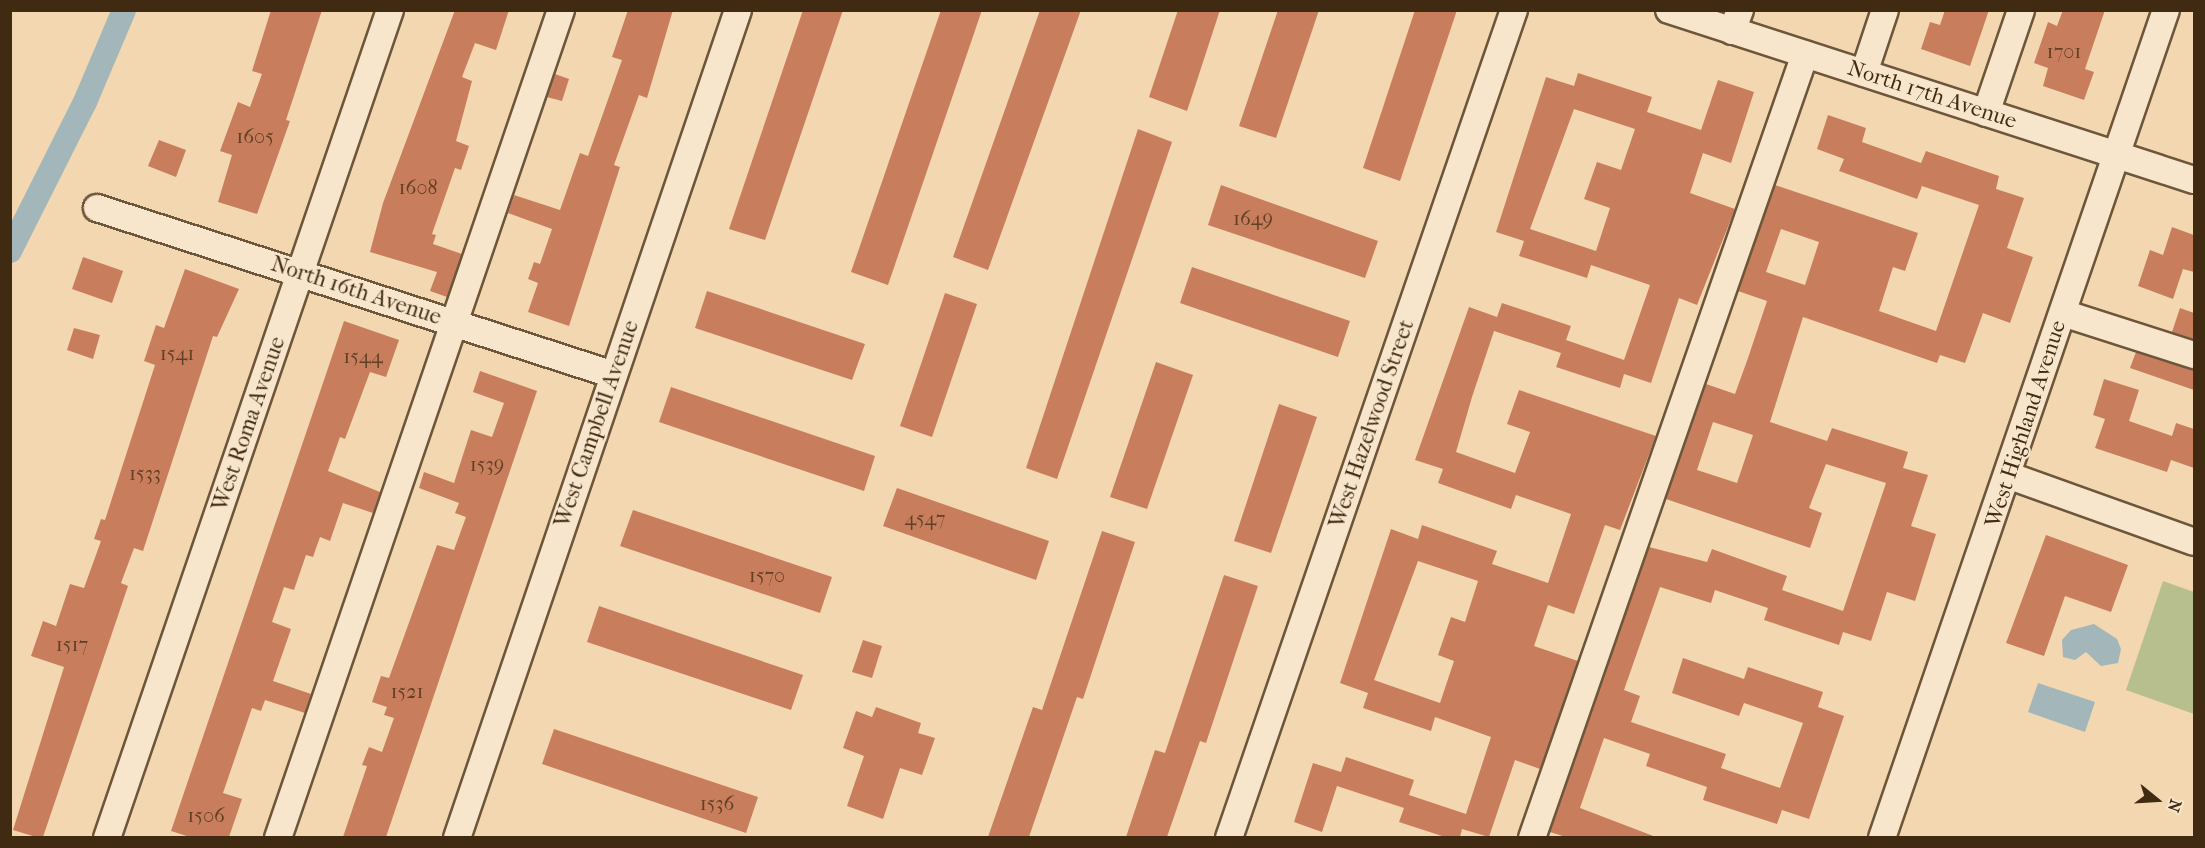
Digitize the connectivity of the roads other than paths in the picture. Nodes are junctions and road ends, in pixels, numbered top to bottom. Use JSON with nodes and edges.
{"nodes":[{"id":1,"x":390,"y":10,"type":"edge"},
{"id":2,"x":561,"y":10,"type":"edge"},
{"id":3,"x":738,"y":10,"type":"edge"},
{"id":4,"x":1514,"y":10,"type":"edge"},
{"id":5,"x":1669,"y":10,"type":"edge"},
{"id":6,"x":1885,"y":10,"type":"edge"},
{"id":7,"x":2021,"y":10,"type":"edge"},
{"id":8,"x":2166,"y":10,"type":"edge"},
{"id":9,"x":1736,"y":21,"type":"edge"},
{"id":10,"x":1805,"y":54,"type":"junction"},
{"id":11,"x":1864,"y":73,"type":"junction"},
{"id":12,"x":1986,"y":113,"type":"junction"},
{"id":13,"x":2116,"y":155,"type":"junction"},
{"id":14,"x":2194,"y":180,"type":"edge"},
{"id":15,"x":97,"y":208,"type":"dead end"},
{"id":16,"x":301,"y":274,"type":"junction"},
{"id":17,"x":2063,"y":313,"type":"junction"},
{"id":18,"x":454,"y":323,"type":"junction"},
{"id":19,"x":2194,"y":355,"type":"edge"},
{"id":20,"x":614,"y":375,"type":"junction"},
{"id":21,"x":2010,"y":476,"type":"junction"},
{"id":22,"x":2194,"y":542,"type":"edge"},
{"id":23,"x":107,"y":837,"type":"edge"},
{"id":24,"x":278,"y":837,"type":"edge"},
{"id":25,"x":458,"y":837,"type":"edge"},
{"id":26,"x":1229,"y":837,"type":"edge"},
{"id":27,"x":1532,"y":837,"type":"edge"},
{"id":28,"x":1882,"y":837,"type":"edge"}],
"edges":[{"from":1,"to":16,"type":"street","name":"West Roma Avenue"},
{"from":2,"to":18,"type":"street"},
{"from":3,"to":20,"type":"street","name":"West Campbell Avenue"},
{"from":4,"to":26,"type":"street","name":"West Hazelwood Street"},
{"from":5,"to":9,"type":"street","name":"North 17th Avenue"},
{"from":6,"to":11,"type":"street"},
{"from":7,"to":12,"type":"street"},
{"from":8,"to":13,"type":"street","name":"West Highland Avenue"},
{"from":9,"to":10,"type":"street","name":"North 17th Avenue"},
{"from":10,"to":11,"type":"street","name":"North 17th Avenue"},
{"from":10,"to":27,"type":"street"},
{"from":11,"to":12,"type":"street","name":"North 17th Avenue"},
{"from":12,"to":13,"type":"street","name":"North 17th Avenue"},
{"from":13,"to":14,"type":"street","name":"North 17th Avenue"},
{"from":13,"to":17,"type":"street","name":"West Highland Avenue"},
{"from":15,"to":16,"type":"street","name":"North 16th Avenue"},
{"from":16,"to":18,"type":"street","name":"North 16th Avenue"},
{"from":16,"to":23,"type":"street","name":"West Roma Avenue"},
{"from":17,"to":19,"type":"street"},
{"from":17,"to":21,"type":"street","name":"West Highland Avenue"},
{"from":18,"to":20,"type":"street","name":"North 16th Avenue"},
{"from":18,"to":24,"type":"street"},
{"from":20,"to":25,"type":"street","name":"West Campbell Avenue"},
{"from":21,"to":22,"type":"street"},
{"from":21,"to":28,"type":"street","name":"West Highland Avenue"}]}
